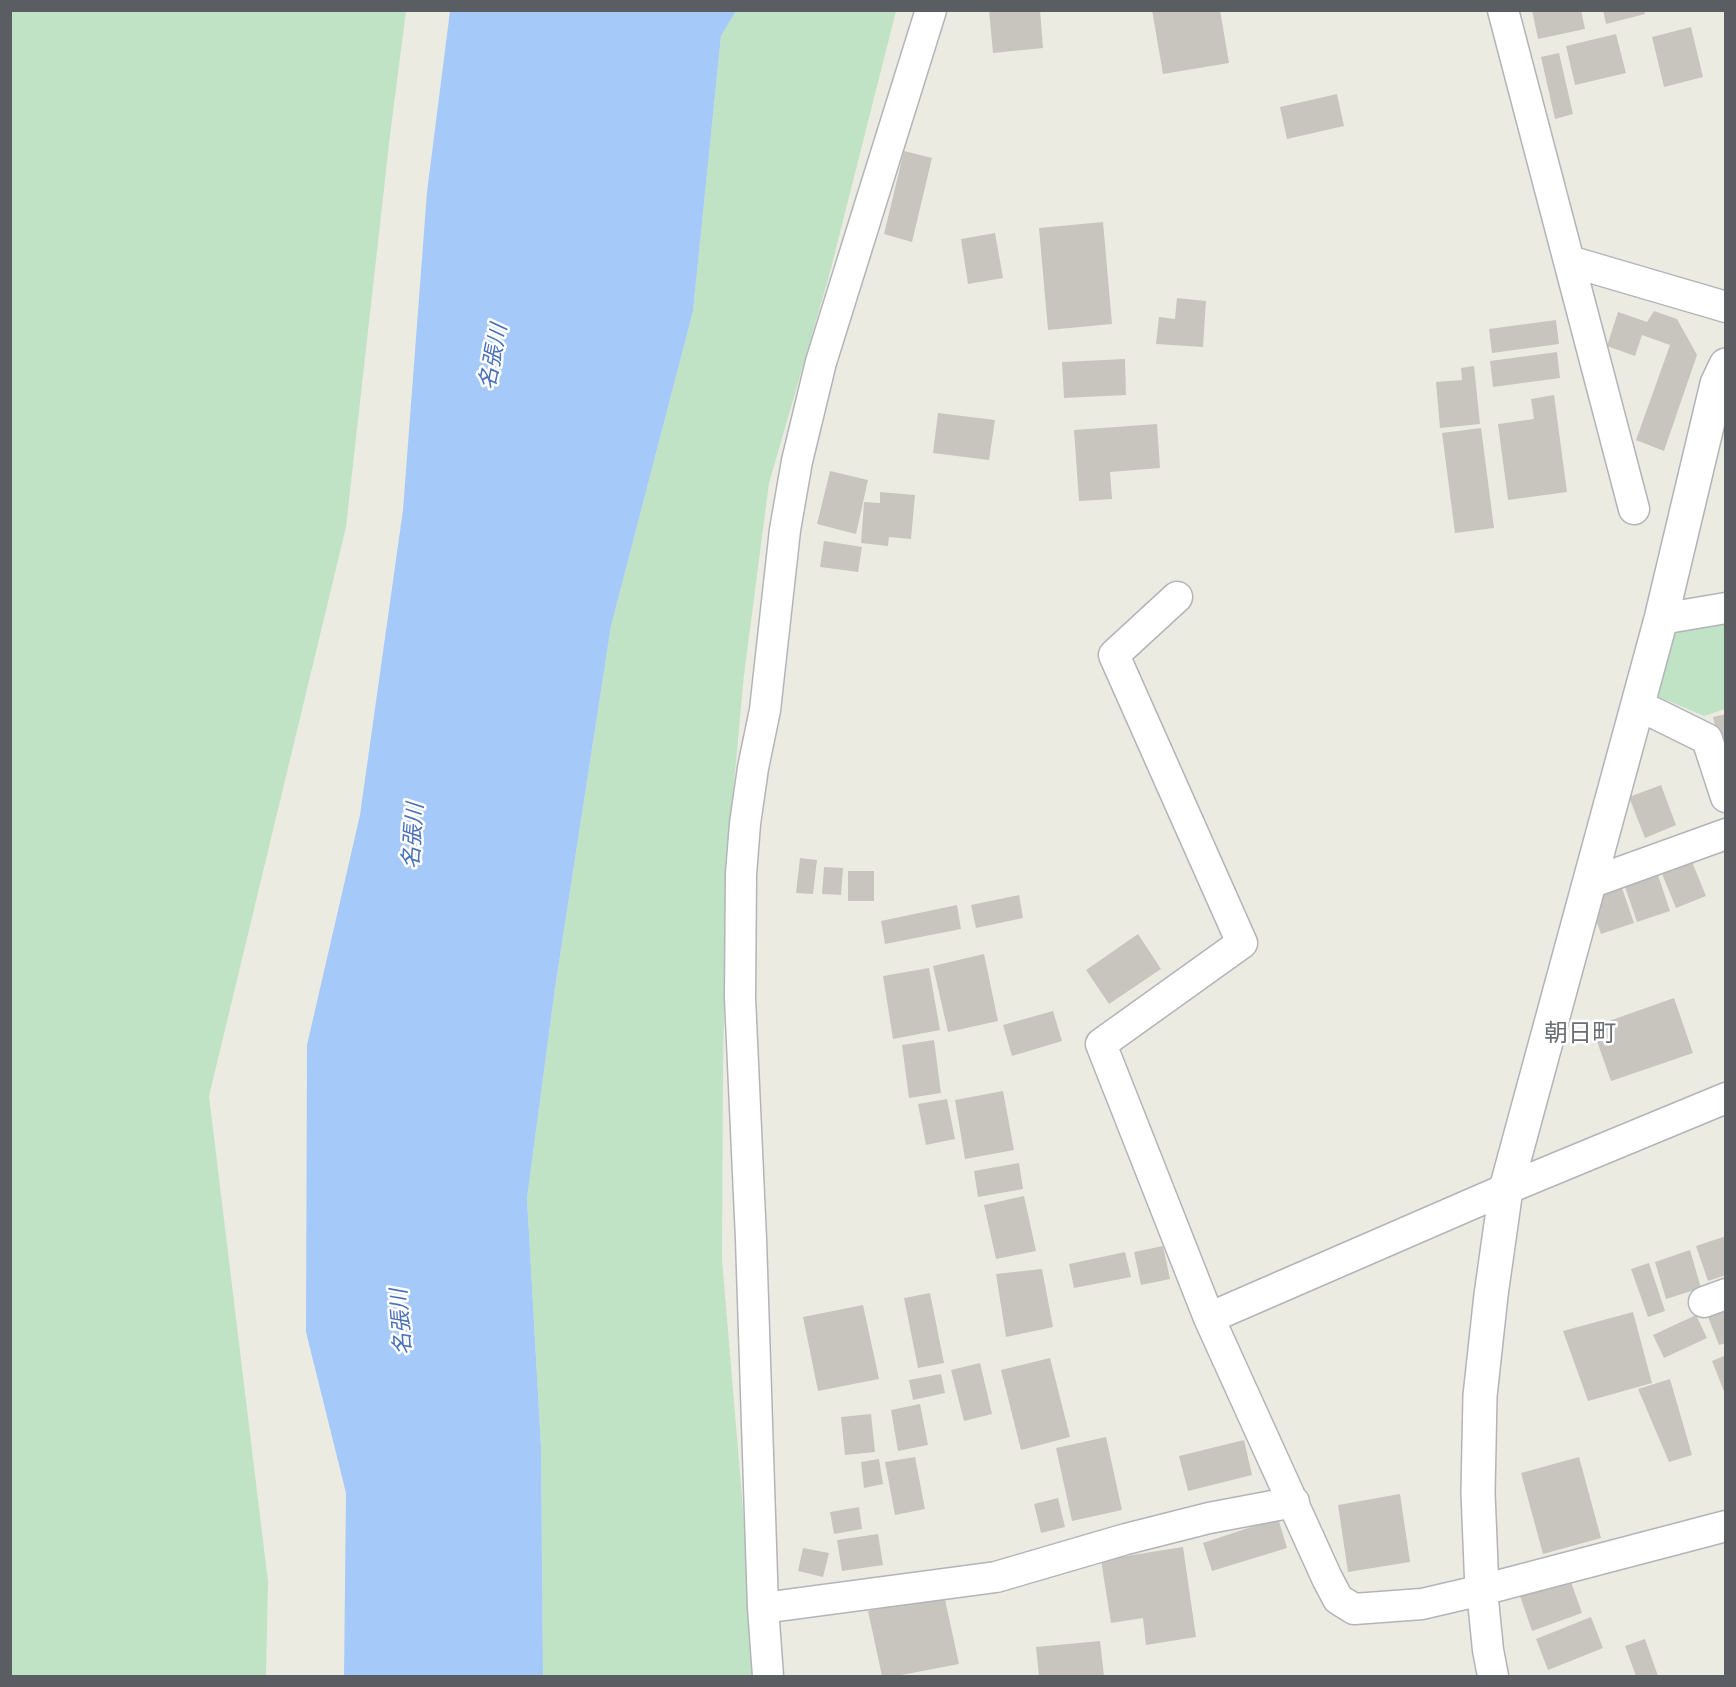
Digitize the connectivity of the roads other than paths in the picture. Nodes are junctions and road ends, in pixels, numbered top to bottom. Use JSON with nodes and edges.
{"nodes":[{"id":1,"x":931,"y":10,"type":"edge"},
{"id":2,"x":1503,"y":10,"type":"edge"},
{"id":3,"x":1569,"y":261,"type":"junction"},
{"id":4,"x":1725,"y":307,"type":"edge"},
{"id":5,"x":1725,"y":365,"type":"edge"},
{"id":6,"x":1634,"y":509,"type":"dead end"},
{"id":7,"x":1177,"y":597,"type":"dead end"},
{"id":8,"x":1725,"y":608,"type":"edge"},
{"id":9,"x":1661,"y":620,"type":"junction"},
{"id":10,"x":1638,"y":705,"type":"junction"},
{"id":11,"x":1725,"y":797,"type":"edge"},
{"id":12,"x":1725,"y":834,"type":"edge"},
{"id":13,"x":1590,"y":882,"type":"junction"},
{"id":14,"x":1725,"y":1098,"type":"edge"},
{"id":15,"x":1506,"y":1189,"type":"junction"},
{"id":16,"x":1209,"y":1318,"type":"junction"},
{"id":17,"x":1294,"y":1502,"type":"junction"},
{"id":18,"x":1725,"y":1526,"type":"edge"},
{"id":19,"x":1482,"y":1590,"type":"junction"},
{"id":20,"x":763,"y":1608,"type":"junction"},
{"id":21,"x":768,"y":1677,"type":"edge"},
{"id":22,"x":1492,"y":1677,"type":"edge"}],
"edges":[{"from":1,"to":20,"type":"street"},
{"from":2,"to":3,"type":"street"},
{"from":3,"to":4,"type":"street"},
{"from":3,"to":6,"type":"street"},
{"from":5,"to":9,"type":"street"},
{"from":7,"to":16,"type":"street"},
{"from":8,"to":9,"type":"street"},
{"from":9,"to":10,"type":"street"},
{"from":10,"to":11,"type":"street"},
{"from":10,"to":13,"type":"street"},
{"from":12,"to":13,"type":"street"},
{"from":13,"to":15,"type":"street"},
{"from":14,"to":15,"type":"street"},
{"from":15,"to":16,"type":"street"},
{"from":15,"to":19,"type":"street"},
{"from":16,"to":17,"type":"street"},
{"from":17,"to":19,"type":"street"},
{"from":17,"to":20,"type":"street"},
{"from":18,"to":19,"type":"street"},
{"from":19,"to":22,"type":"street"},
{"from":20,"to":21,"type":"street"}]}
